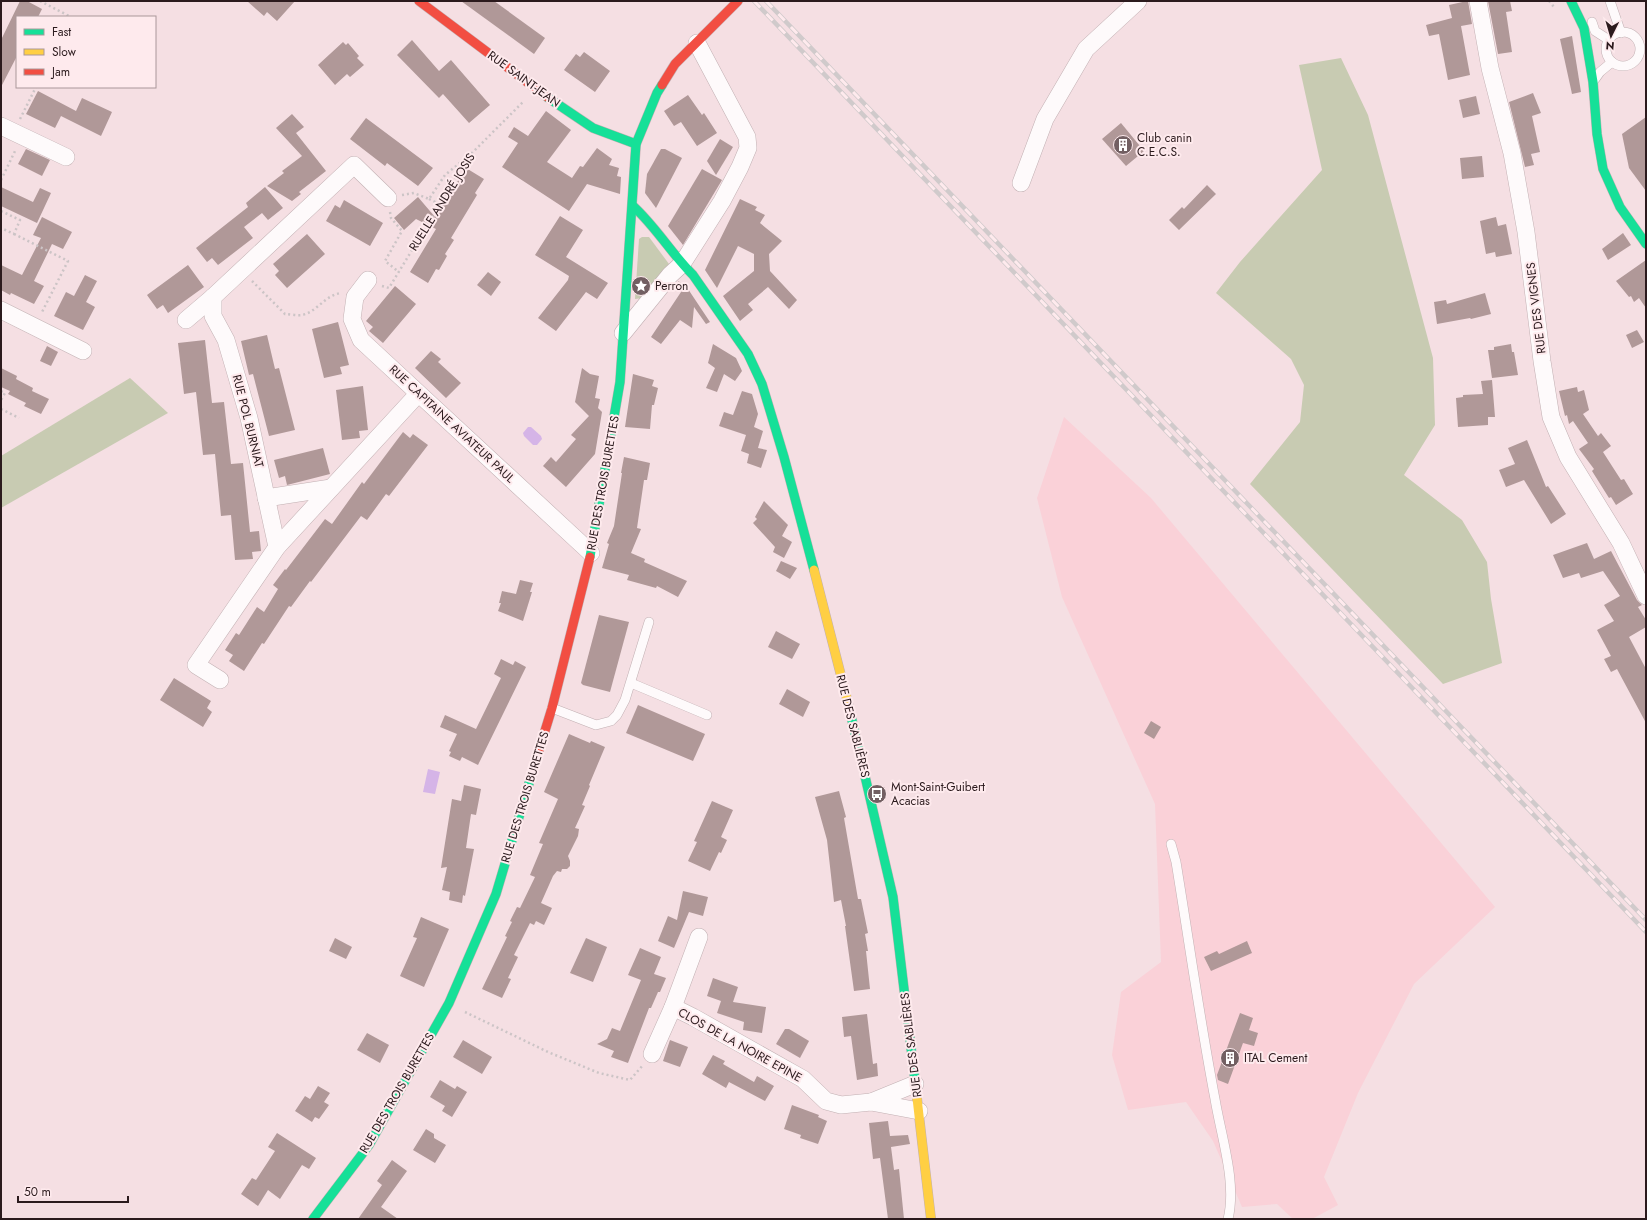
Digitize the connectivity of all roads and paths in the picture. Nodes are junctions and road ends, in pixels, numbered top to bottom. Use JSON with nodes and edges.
{"nodes":[{"id":1,"x":40,"y":1,"type":"edge"},
{"id":2,"x":419,"y":1,"type":"edge"},
{"id":3,"x":738,"y":1,"type":"edge"},
{"id":4,"x":1138,"y":1,"type":"edge"},
{"id":5,"x":1478,"y":1,"type":"edge"},
{"id":6,"x":1571,"y":1,"type":"edge"},
{"id":7,"x":1610,"y":1,"type":"edge"},
{"id":8,"x":69,"y":16,"type":"edge"},
{"id":9,"x":1578,"y":16,"type":"junction"},
{"id":10,"x":1621,"y":32,"type":"junction"},
{"id":11,"x":700,"y":38,"type":"junction"},
{"id":12,"x":1609,"y":40,"type":"junction"},
{"id":13,"x":1643,"y":46,"type":"edge"},
{"id":14,"x":1612,"y":62,"type":"junction"},
{"id":15,"x":1593,"y":82,"type":"junction"},
{"id":16,"x":35,"y":88,"type":"edge"},
{"id":17,"x":536,"y":89,"type":"junction"},
{"id":18,"x":12,"y":131,"type":"edge"},
{"id":19,"x":636,"y":144,"type":"junction"},
{"id":20,"x":468,"y":156,"type":"junction"},
{"id":21,"x":66,"y":157,"type":"dead end"},
{"id":22,"x":1,"y":180,"type":"edge"},
{"id":23,"x":1021,"y":183,"type":"dead end"},
{"id":24,"x":388,"y":198,"type":"junction"},
{"id":25,"x":429,"y":199,"type":"junction"},
{"id":26,"x":438,"y":204,"type":"junction"},
{"id":27,"x":633,"y":206,"type":"junction"},
{"id":28,"x":1,"y":211,"type":"edge"},
{"id":29,"x":1,"y":228,"type":"edge"},
{"id":30,"x":14,"y":234,"type":"junction"},
{"id":31,"x":1646,"y":244,"type":"edge"},
{"id":32,"x":682,"y":264,"type":"junction"},
{"id":33,"x":242,"y":271,"type":"junction"},
{"id":34,"x":399,"y":272,"type":"junction"},
{"id":35,"x":364,"y":285,"type":"junction"},
{"id":36,"x":213,"y":297,"type":"junction"},
{"id":37,"x":1,"y":310,"type":"edge"},
{"id":38,"x":186,"y":320,"type":"dead end"},
{"id":39,"x":34,"y":327,"type":"junction"},
{"id":40,"x":623,"y":333,"type":"junction"},
{"id":41,"x":83,"y":351,"type":"dead end"},
{"id":42,"x":1,"y":391,"type":"edge"},
{"id":43,"x":418,"y":394,"type":"junction"},
{"id":44,"x":1,"y":400,"type":"edge"},
{"id":45,"x":1,"y":409,"type":"edge"},
{"id":46,"x":20,"y":418,"type":"dead end"},
{"id":47,"x":331,"y":488,"type":"junction"},
{"id":48,"x":266,"y":498,"type":"junction"},
{"id":49,"x":277,"y":547,"type":"junction"},
{"id":50,"x":591,"y":553,"type":"junction"},
{"id":51,"x":1646,"y":596,"type":"edge"},
{"id":52,"x":649,"y":622,"type":"dead end"},
{"id":53,"x":220,"y":680,"type":"dead end"},
{"id":54,"x":631,"y":683,"type":"junction"},
{"id":55,"x":552,"y":708,"type":"junction"},
{"id":56,"x":708,"y":715,"type":"dead end"},
{"id":57,"x":1171,"y":844,"type":"dead end"},
{"id":58,"x":699,"y":937,"type":"dead end"},
{"id":59,"x":449,"y":1003,"type":"junction"},
{"id":60,"x":673,"y":1007,"type":"junction"},
{"id":61,"x":652,"y":1054,"type":"joint"},
{"id":62,"x":915,"y":1084,"type":"junction"},
{"id":63,"x":871,"y":1102,"type":"junction"},
{"id":64,"x":919,"y":1111,"type":"junction"},
{"id":65,"x":313,"y":1219,"type":"edge"},
{"id":66,"x":931,"y":1219,"type":"edge"},
{"id":67,"x":1228,"y":1219,"type":"edge"}],
"edges":[{"from":1,"to":8,"type":"path"},
{"from":2,"to":17,"type":"street","name":"RUE SAINT-JEAN"},
{"from":3,"to":11,"type":"street","name":"RUE DES TROIS BURETTES"},
{"from":4,"to":23,"type":"street"},
{"from":5,"to":51,"type":"street","name":"RUE DES VIGNES"},
{"from":6,"to":9,"type":"street"},
{"from":7,"to":10,"type":"lane"},
{"from":9,"to":12,"type":"lane"},
{"from":9,"to":15,"type":"street"},
{"from":10,"to":12,"type":"lane"},
{"from":10,"to":13,"type":"lane"},
{"from":11,"to":19,"type":"street","name":"RUE DES TROIS BURETTES"},
{"from":11,"to":32,"type":"street"},
{"from":12,"to":14,"type":"lane"},
{"from":13,"to":14,"type":"lane"},
{"from":14,"to":15,"type":"lane"},
{"from":15,"to":31,"type":"street"},
{"from":16,"to":18,"type":"path"},
{"from":17,"to":19,"type":"street","name":"RUE SAINT-JEAN"},
{"from":17,"to":20,"type":"path","name":"RUELLE ANDRÉ JOSIS"},
{"from":18,"to":21,"type":"street"},
{"from":18,"to":22,"type":"path"},
{"from":19,"to":27,"type":"street","name":"RUE DES TROIS BURETTES"},
{"from":20,"to":25,"type":"path"},
{"from":20,"to":26,"type":"path","name":"RUELLE ANDRÉ JOSIS"},
{"from":24,"to":25,"type":"path"},
{"from":24,"to":33,"type":"street"},
{"from":24,"to":34,"type":"path"},
{"from":25,"to":26,"type":"path"},
{"from":26,"to":34,"type":"path","name":"RUELLE ANDRÉ JOSIS"},
{"from":27,"to":32,"type":"street","name":"RUE DES SABLIÈRES"},
{"from":27,"to":40,"type":"street","name":"RUE DES TROIS BURETTES"},
{"from":28,"to":30,"type":"path"},
{"from":29,"to":30,"type":"path"},
{"from":30,"to":39,"type":"path"},
{"from":32,"to":40,"type":"street"},
{"from":32,"to":62,"type":"street","name":"RUE DES SABLIÈRES"},
{"from":33,"to":35,"type":"path"},
{"from":33,"to":36,"type":"street"},
{"from":34,"to":35,"type":"path","name":"RUELLE ANDRÉ JOSIS"},
{"from":35,"to":43,"type":"street","name":"RUE CAPITAINE AVIATEUR PAUL"},
{"from":36,"to":38,"type":"street"},
{"from":36,"to":48,"type":"street","name":"RUE POL BURNIAT"},
{"from":37,"to":39,"type":"street"},
{"from":39,"to":41,"type":"street"},
{"from":40,"to":50,"type":"street","name":"RUE DES TROIS BURETTES"},
{"from":42,"to":44,"type":"path"},
{"from":43,"to":47,"type":"street"},
{"from":43,"to":50,"type":"street","name":"RUE CAPITAINE AVIATEUR PAUL"},
{"from":45,"to":46,"type":"path"},
{"from":47,"to":48,"type":"street"},
{"from":47,"to":49,"type":"street"},
{"from":48,"to":49,"type":"street","name":"RUE POL BURNIAT"},
{"from":49,"to":53,"type":"street"},
{"from":50,"to":55,"type":"street","name":"RUE DES TROIS BURETTES"},
{"from":52,"to":54,"type":"lane"},
{"from":54,"to":55,"type":"lane"},
{"from":54,"to":56,"type":"lane"},
{"from":55,"to":59,"type":"street","name":"RUE DES TROIS BURETTES"},
{"from":57,"to":67,"type":"lane"},
{"from":58,"to":60,"type":"street","name":"CLOS DE LA NOIRE EPINE"},
{"from":59,"to":61,"type":"path"},
{"from":59,"to":65,"type":"street","name":"RUE DES TROIS BURETTES"},
{"from":60,"to":61,"type":"street","name":"CLOS DE LA NOIRE EPINE"},
{"from":60,"to":63,"type":"street","name":"CLOS DE LA NOIRE EPINE"},
{"from":62,"to":63,"type":"street","name":"CLOS DE LA NOIRE EPINE"},
{"from":62,"to":64,"type":"street","name":"RUE DES SABLIÈRES"},
{"from":63,"to":64,"type":"street","name":"CLOS DE LA NOIRE EPINE"},
{"from":64,"to":66,"type":"street","name":"RUE DES SABLIÈRES"}]}
